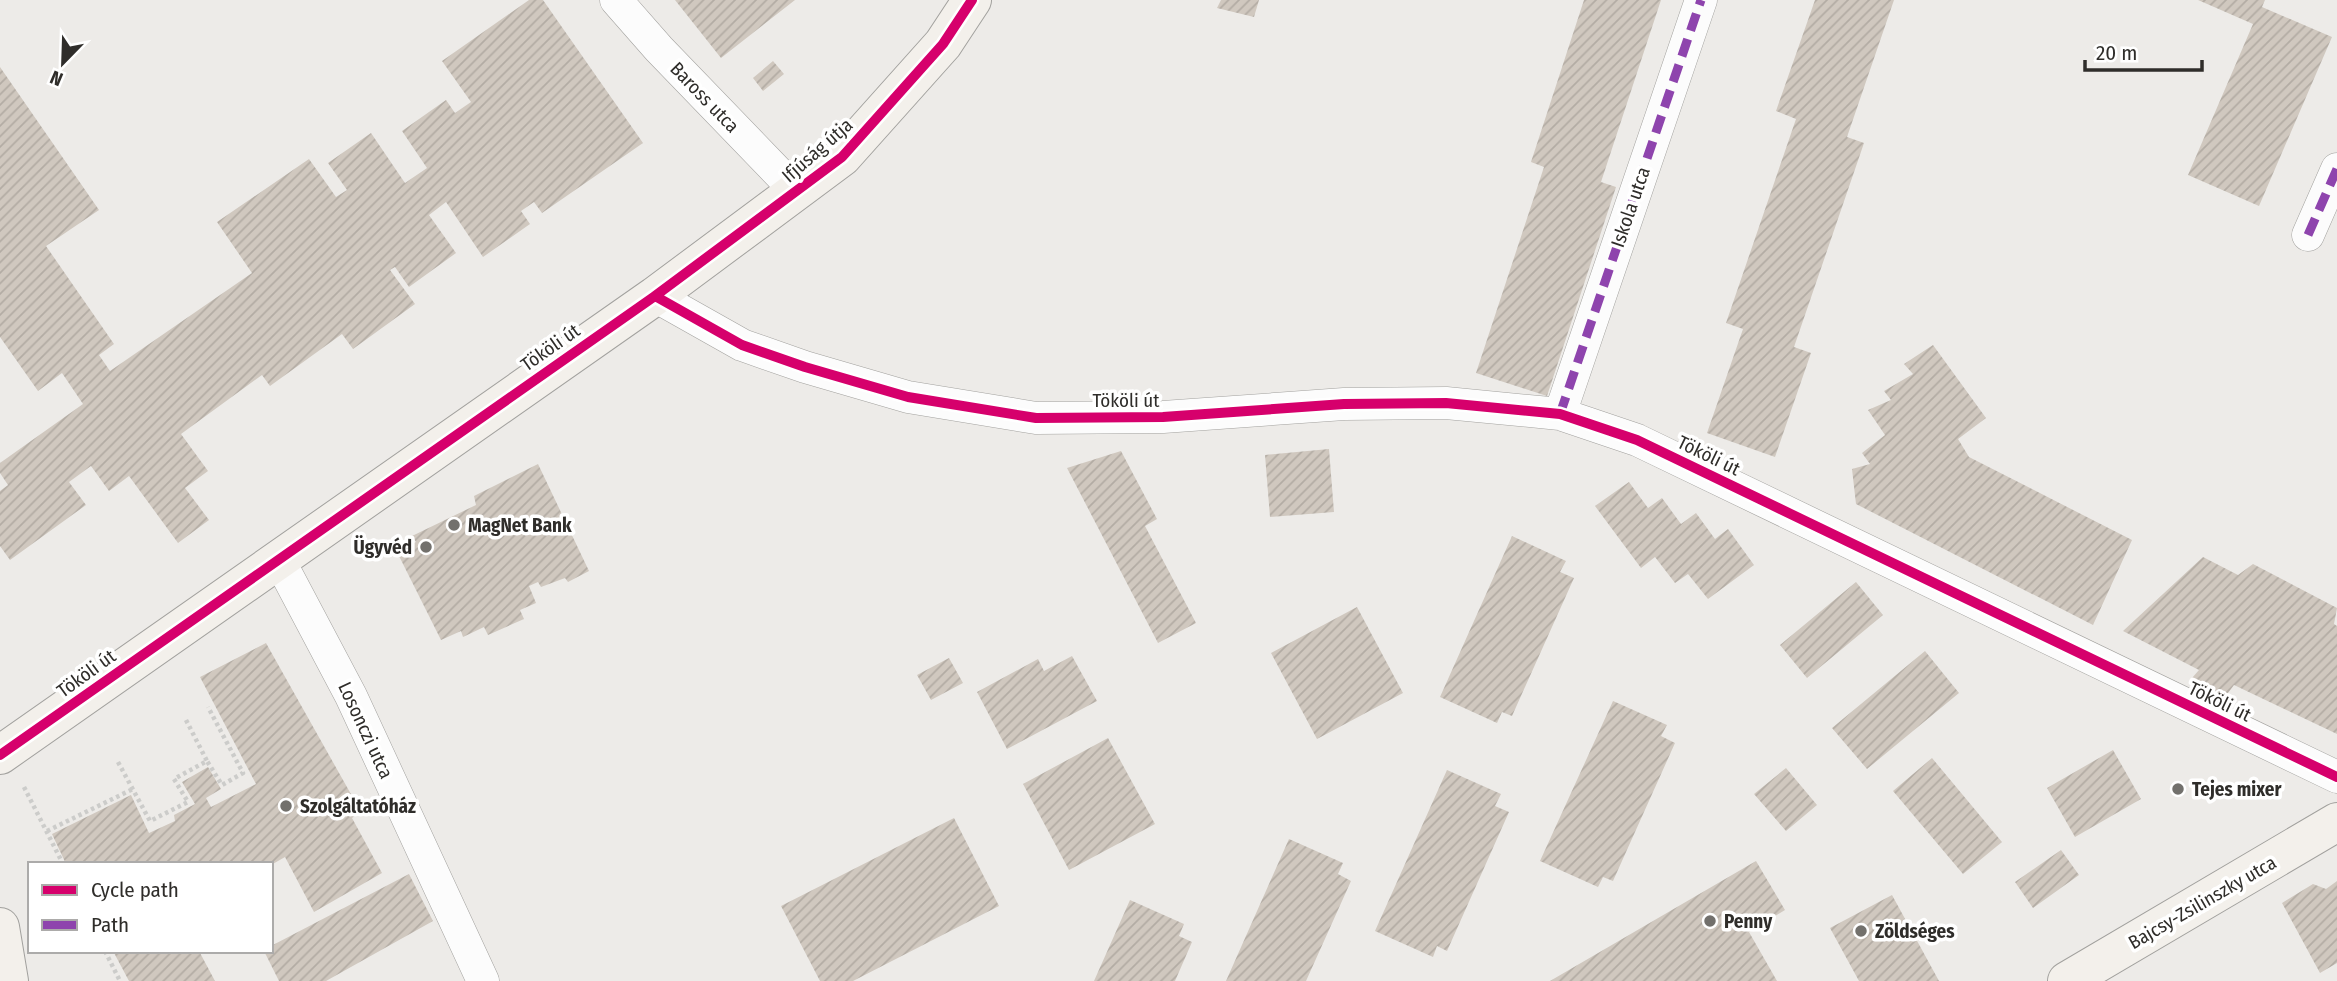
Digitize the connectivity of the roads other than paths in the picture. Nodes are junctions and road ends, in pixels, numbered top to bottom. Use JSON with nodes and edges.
{"nodes":[{"id":1,"x":616,"y":0,"type":"edge"},
{"id":2,"x":972,"y":0,"type":"edge"},
{"id":3,"x":1701,"y":0,"type":"edge"},
{"id":4,"x":2337,"y":169,"type":"edge"},
{"id":5,"x":797,"y":192,"type":"junction"},
{"id":6,"x":2308,"y":235,"type":"dead end"},
{"id":7,"x":655,"y":296,"type":"junction"},
{"id":8,"x":1560,"y":414,"type":"junction"},
{"id":9,"x":278,"y":558,"type":"junction"},
{"id":10,"x":9,"y":766,"type":"edge"},
{"id":11,"x":2337,"y":777,"type":"edge"},
{"id":12,"x":2337,"y":822,"type":"edge"},
{"id":13,"x":0,"y":927,"type":"edge"},
{"id":14,"x":9,"y":981,"type":"edge"},
{"id":15,"x":484,"y":981,"type":"edge"},
{"id":16,"x":2067,"y":981,"type":"edge"}],
"edges":[{"from":1,"to":5,"type":"street","name":"Baross utca"},
{"from":2,"to":5,"type":"street","name":"Ifjúság útja"},
{"from":3,"to":8,"type":"street","name":"Iskola utca"},
{"from":4,"to":6,"type":"street"},
{"from":5,"to":7,"type":"street","name":"Ifjúság útja"},
{"from":7,"to":8,"type":"street","name":"Tököli út"},
{"from":7,"to":9,"type":"street","name":"Tököli út"},
{"from":8,"to":11,"type":"street","name":"Tököli út"},
{"from":9,"to":10,"type":"street","name":"Tököli út"},
{"from":9,"to":15,"type":"street","name":"Losonczi utca"},
{"from":12,"to":16,"type":"street","name":"Bajcsy-Zsilinszky utca"},
{"from":13,"to":14,"type":"street"}]}
